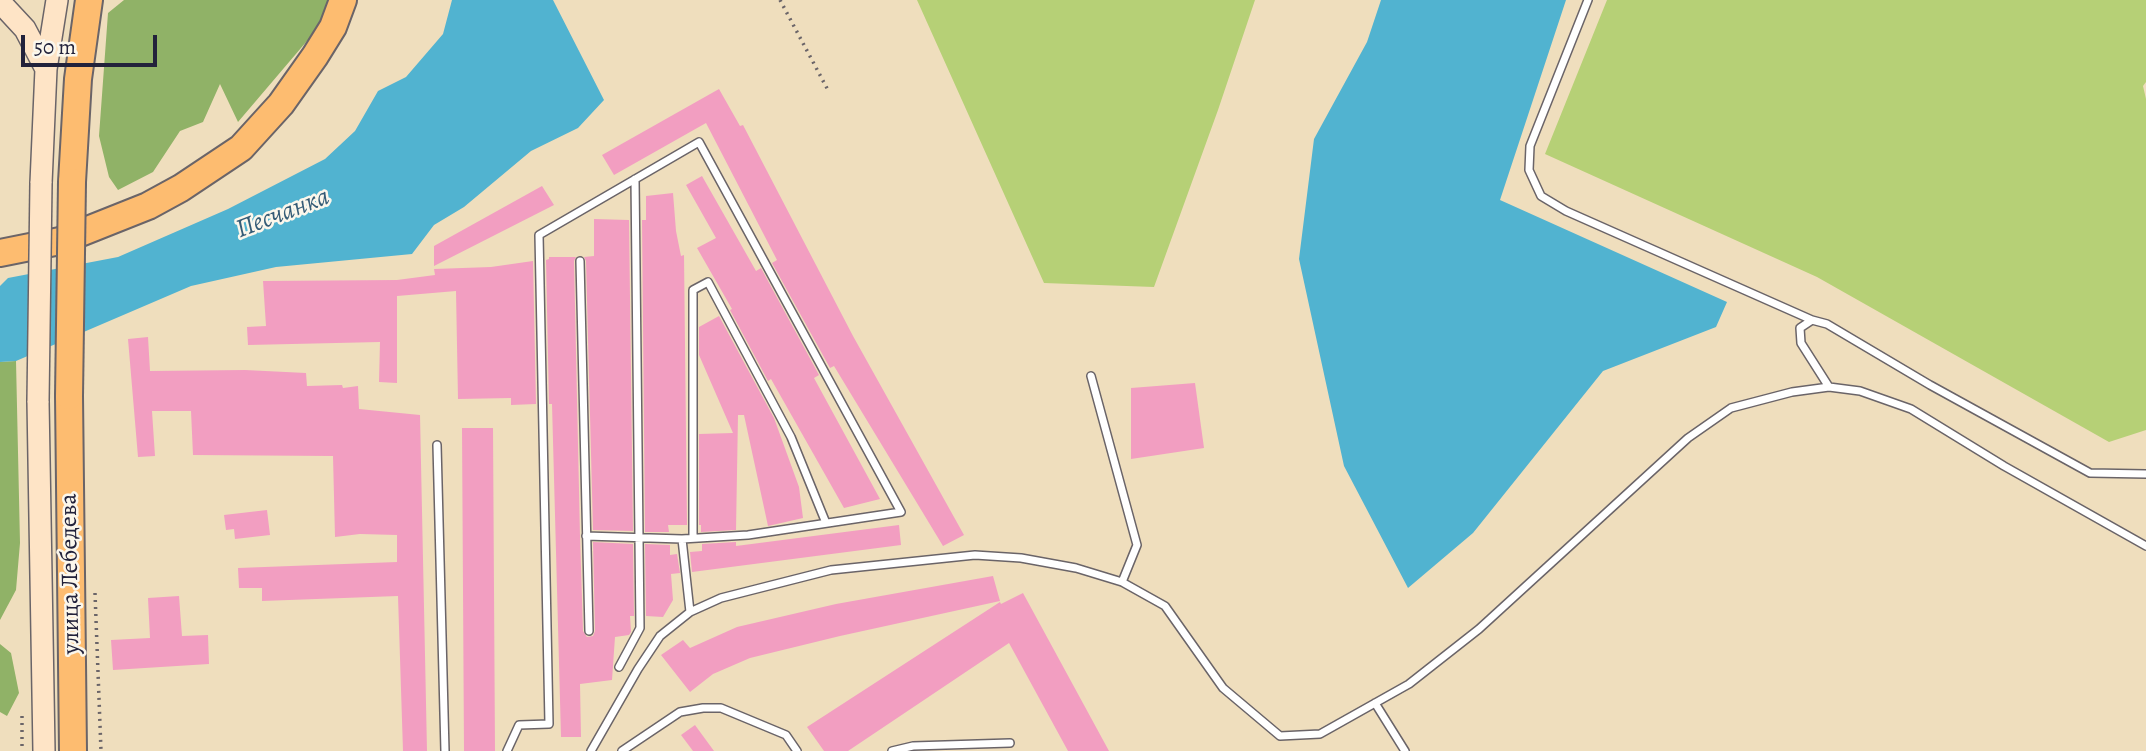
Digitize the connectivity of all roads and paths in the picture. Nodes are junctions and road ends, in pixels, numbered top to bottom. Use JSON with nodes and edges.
{"nodes":[{"id":1,"x":57,"y":0,"type":"edge"},
{"id":2,"x":343,"y":0,"type":"edge"},
{"id":3,"x":780,"y":0,"type":"edge"},
{"id":4,"x":1588,"y":0,"type":"edge"},
{"id":5,"x":0,"y":2,"type":"edge"},
{"id":6,"x":90,"y":8,"type":"edge"},
{"id":7,"x":46,"y":69,"type":"junction"},
{"id":8,"x":829,"y":92,"type":"dead end"},
{"id":9,"x":635,"y":179,"type":"junction"},
{"id":10,"x":0,"y":253,"type":"edge"},
{"id":11,"x":580,"y":261,"type":"dead end"},
{"id":12,"x":1812,"y":320,"type":"junction"},
{"id":13,"x":1091,"y":376,"type":"dead end"},
{"id":14,"x":1829,"y":387,"type":"junction"},
{"id":15,"x":437,"y":445,"type":"dead end"},
{"id":16,"x":2146,"y":474,"type":"edge"},
{"id":17,"x":826,"y":523,"type":"junction"},
{"id":18,"x":586,"y":536,"type":"junction"},
{"id":19,"x":638,"y":537,"type":"junction"},
{"id":20,"x":693,"y":538,"type":"junction"},
{"id":21,"x":682,"y":539,"type":"junction"},
{"id":22,"x":2146,"y":546,"type":"edge"},
{"id":23,"x":1122,"y":582,"type":"junction"},
{"id":24,"x":690,"y":612,"type":"junction"},
{"id":25,"x":589,"y":631,"type":"dead end"},
{"id":26,"x":619,"y":667,"type":"dead end"},
{"id":27,"x":1375,"y":703,"type":"junction"},
{"id":28,"x":1010,"y":743,"type":"dead end"},
{"id":29,"x":44,"y":751,"type":"edge"},
{"id":30,"x":72,"y":751,"type":"edge"},
{"id":31,"x":445,"y":751,"type":"edge"},
{"id":32,"x":507,"y":751,"type":"edge"},
{"id":33,"x":591,"y":751,"type":"edge"},
{"id":34,"x":622,"y":751,"type":"edge"},
{"id":35,"x":797,"y":751,"type":"edge"},
{"id":36,"x":892,"y":751,"type":"edge"},
{"id":37,"x":1405,"y":751,"type":"edge"}],
"edges":[{"from":1,"to":7,"type":"main road","name":"улица Лебедева"},
{"from":2,"to":10,"type":"highway"},
{"from":3,"to":8,"type":"path"},
{"from":4,"to":12,"type":"lane"},
{"from":5,"to":7,"type":"main road"},
{"from":6,"to":30,"type":"highway","name":"улица Лебедева","bridge":true},
{"from":7,"to":29,"type":"main road","name":"улица Лебедева","bridge":true},
{"from":9,"to":17,"type":"lane"},
{"from":9,"to":19,"type":"lane"},
{"from":9,"to":32,"type":"lane"},
{"from":11,"to":18,"type":"lane"},
{"from":12,"to":14,"type":"lane"},
{"from":12,"to":16,"type":"lane"},
{"from":13,"to":23,"type":"lane"},
{"from":14,"to":22,"type":"lane"},
{"from":14,"to":27,"type":"lane"},
{"from":15,"to":31,"type":"lane"},
{"from":17,"to":20,"type":"lane"},
{"from":17,"to":20,"type":"lane"},
{"from":18,"to":19,"type":"lane"},
{"from":18,"to":25,"type":"lane"},
{"from":19,"to":21,"type":"lane"},
{"from":19,"to":26,"type":"lane"},
{"from":20,"to":21,"type":"lane"},
{"from":21,"to":24,"type":"lane"},
{"from":23,"to":24,"type":"lane"},
{"from":23,"to":27,"type":"lane"},
{"from":24,"to":33,"type":"lane"},
{"from":27,"to":37,"type":"lane"},
{"from":28,"to":36,"type":"lane"},
{"from":34,"to":35,"type":"lane"}]}
